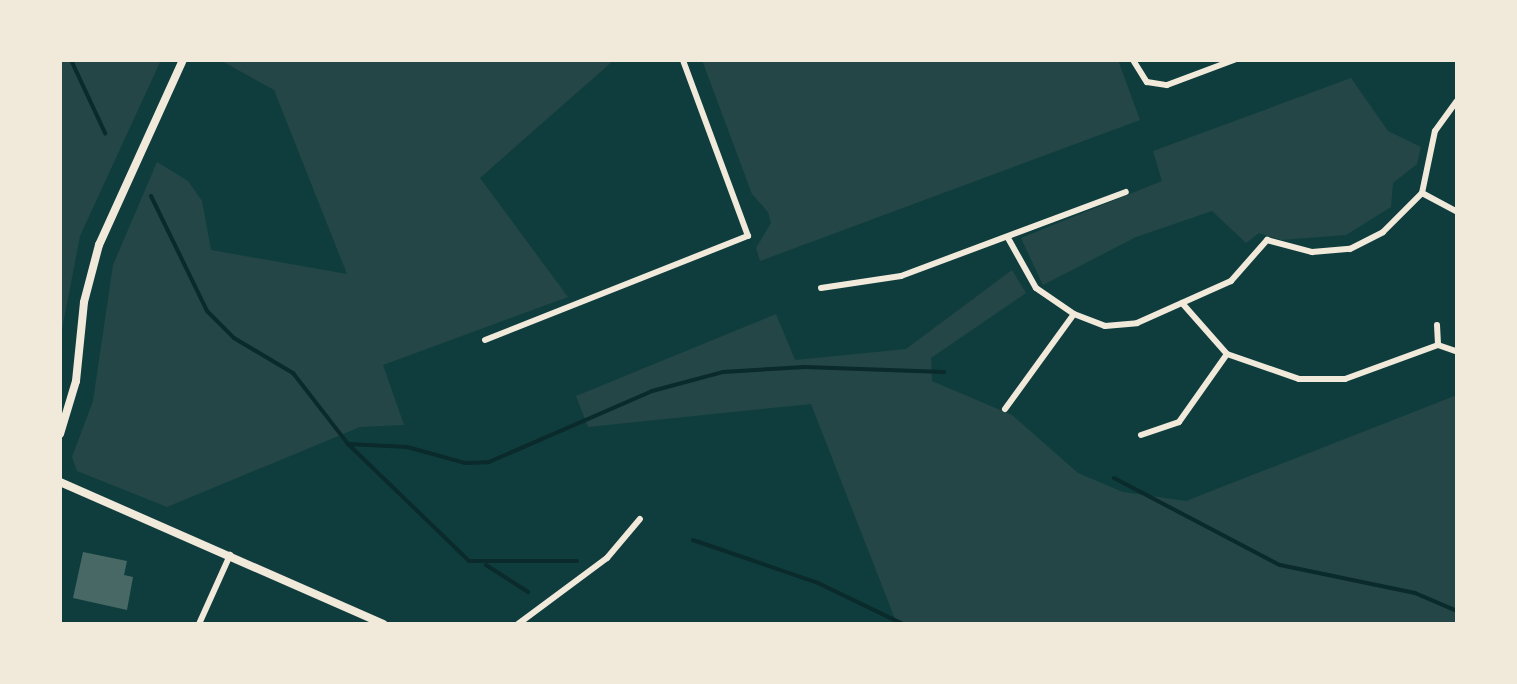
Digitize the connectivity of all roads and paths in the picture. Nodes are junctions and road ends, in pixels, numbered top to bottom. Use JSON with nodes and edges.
{"nodes":[{"id":1,"x":183,"y":60,"type":"edge"},
{"id":2,"x":683,"y":60,"type":"edge"},
{"id":3,"x":1133,"y":60,"type":"edge"},
{"id":4,"x":1234,"y":60,"type":"edge"},
{"id":5,"x":1457,"y":101,"type":"edge"},
{"id":6,"x":1126,"y":192,"type":"dead end"},
{"id":7,"x":1422,"y":193,"type":"junction"},
{"id":8,"x":1457,"y":212,"type":"edge"},
{"id":9,"x":1008,"y":238,"type":"junction"},
{"id":10,"x":821,"y":288,"type":"dead end"},
{"id":11,"x":1182,"y":303,"type":"junction"},
{"id":12,"x":1074,"y":314,"type":"junction"},
{"id":13,"x":1437,"y":325,"type":"dead end"},
{"id":14,"x":485,"y":340,"type":"dead end"},
{"id":15,"x":1438,"y":345,"type":"junction"},
{"id":16,"x":1455,"y":351,"type":"dead end"},
{"id":17,"x":1227,"y":354,"type":"junction"},
{"id":18,"x":1005,"y":409,"type":"dead end"},
{"id":19,"x":60,"y":434,"type":"edge"},
{"id":20,"x":1141,"y":435,"type":"dead end"},
{"id":21,"x":60,"y":482,"type":"edge"},
{"id":22,"x":640,"y":519,"type":"dead end"},
{"id":23,"x":230,"y":555,"type":"junction"},
{"id":24,"x":199,"y":624,"type":"edge"},
{"id":25,"x":383,"y":624,"type":"edge"},
{"id":26,"x":518,"y":624,"type":"edge"}],
"edges":[{"from":1,"to":19,"type":"street"},
{"from":2,"to":14,"type":"street"},
{"from":3,"to":4,"type":"street"},
{"from":5,"to":7,"type":"street"},
{"from":6,"to":9,"type":"street"},
{"from":7,"to":8,"type":"street"},
{"from":7,"to":11,"type":"street"},
{"from":9,"to":10,"type":"street"},
{"from":9,"to":12,"type":"street"},
{"from":11,"to":12,"type":"street"},
{"from":11,"to":17,"type":"street"},
{"from":12,"to":18,"type":"street"},
{"from":13,"to":15,"type":"street"},
{"from":15,"to":16,"type":"street"},
{"from":15,"to":17,"type":"street"},
{"from":17,"to":20,"type":"street"},
{"from":21,"to":23,"type":"street"},
{"from":22,"to":26,"type":"street"},
{"from":23,"to":24,"type":"street"},
{"from":23,"to":25,"type":"street"}]}
